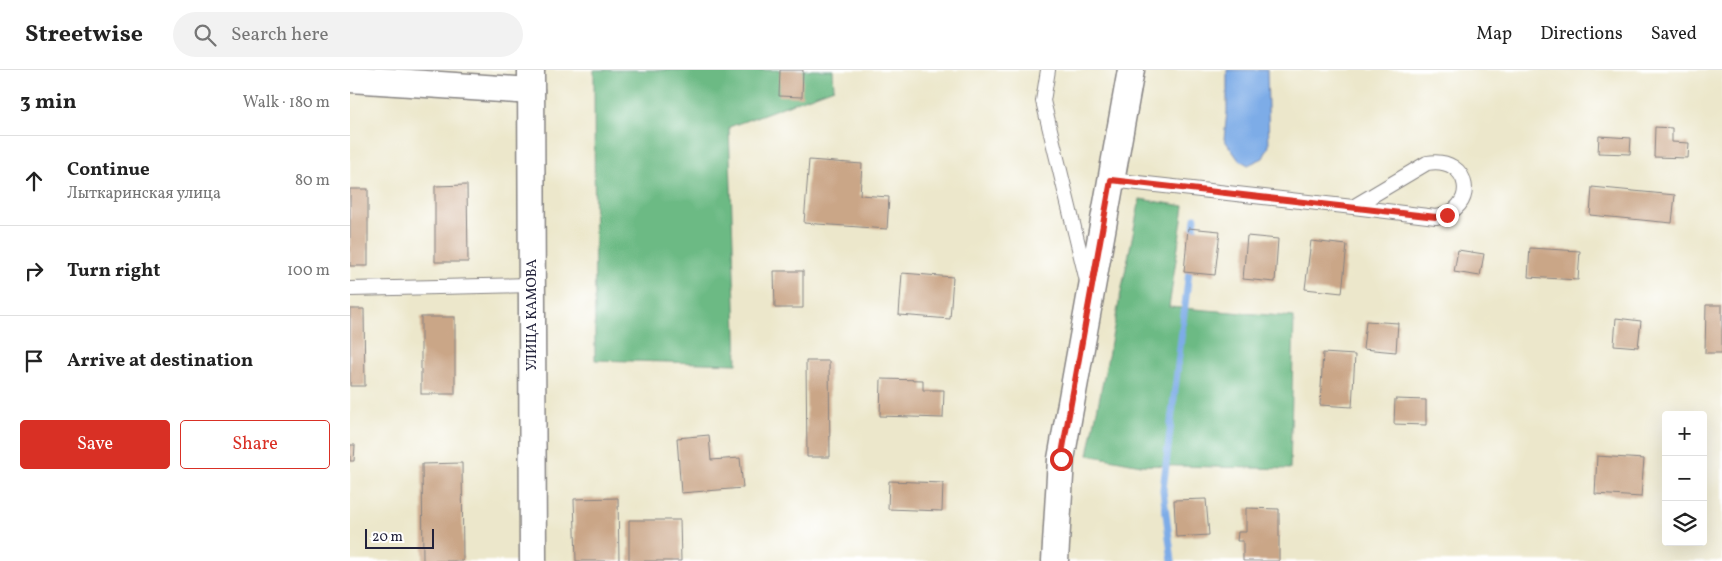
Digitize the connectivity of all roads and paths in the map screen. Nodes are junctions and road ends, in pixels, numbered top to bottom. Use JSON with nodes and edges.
{"nodes":[{"id":1,"x":1048,"y":70,"type":"edge"},
{"id":2,"x":1131,"y":70,"type":"edge"},
{"id":3,"x":350,"y":78,"type":"edge"},
{"id":4,"x":531,"y":81,"type":"edge"},
{"id":5,"x":1111,"y":180,"type":"junction"},
{"id":6,"x":1353,"y":208,"type":"junction"},
{"id":7,"x":532,"y":285,"type":"junction"},
{"id":8,"x":350,"y":288,"type":"edge"},
{"id":9,"x":1090,"y":292,"type":"junction"},
{"id":10,"x":533,"y":561,"type":"edge"},
{"id":11,"x":1055,"y":561,"type":"edge"}],
"edges":[{"from":1,"to":9,"type":"lane"},
{"from":2,"to":5,"type":"street"},
{"from":3,"to":4,"type":"street"},
{"from":4,"to":7,"type":"street","name":"УЛИЦА КАМОВА"},
{"from":5,"to":6,"type":"lane"},
{"from":5,"to":9,"type":"street"},
{"from":6,"to":6,"type":"lane"},
{"from":7,"to":8,"type":"lane"},
{"from":7,"to":10,"type":"street","name":"УЛИЦА КАМОВА"},
{"from":9,"to":11,"type":"street"}]}
